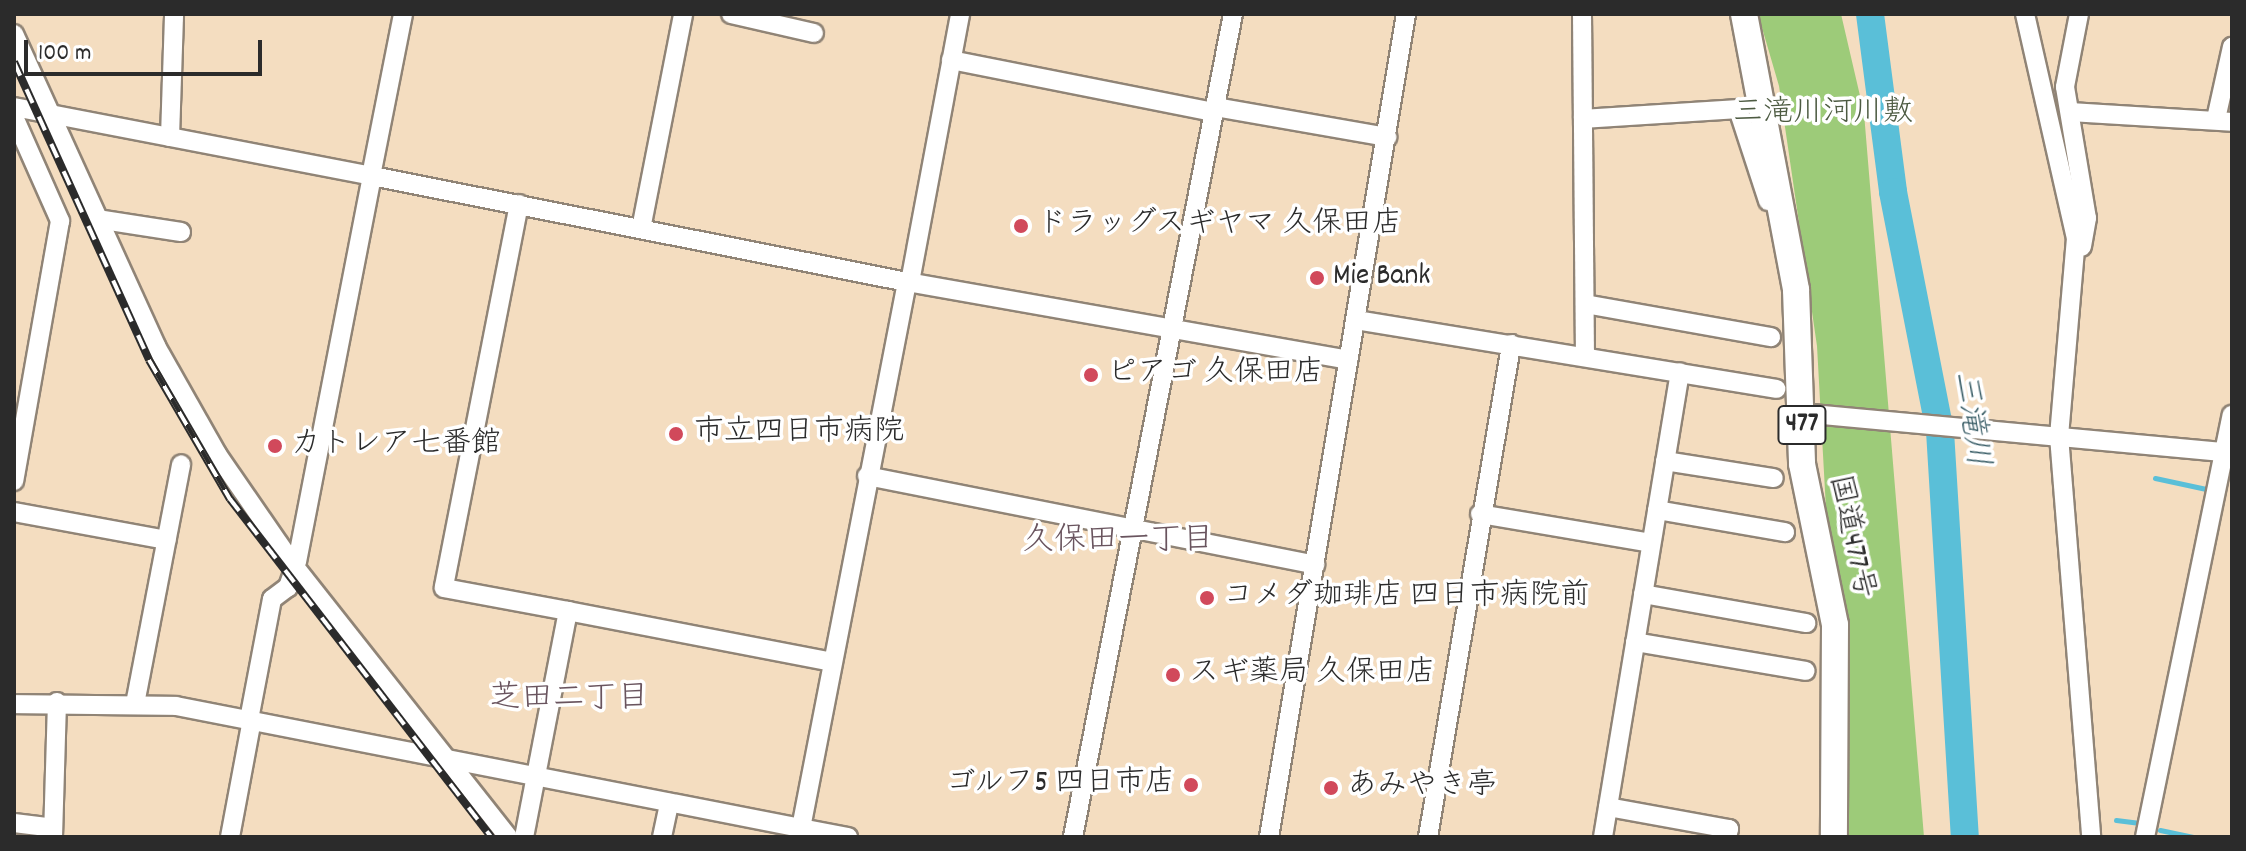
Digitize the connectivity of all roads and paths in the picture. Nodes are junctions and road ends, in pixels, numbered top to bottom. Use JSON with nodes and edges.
{"nodes":[{"id":1,"x":174,"y":14,"type":"edge"},
{"id":2,"x":403,"y":14,"type":"edge"},
{"id":3,"x":683,"y":14,"type":"edge"},
{"id":4,"x":731,"y":14,"type":"edge"},
{"id":5,"x":960,"y":14,"type":"edge"},
{"id":6,"x":1233,"y":14,"type":"edge"},
{"id":7,"x":1406,"y":14,"type":"edge"},
{"id":8,"x":1582,"y":14,"type":"edge"},
{"id":9,"x":1744,"y":14,"type":"edge"},
{"id":10,"x":2025,"y":14,"type":"edge"},
{"id":11,"x":2067,"y":14,"type":"edge"},
{"id":12,"x":2077,"y":23,"type":"edge"},
{"id":13,"x":814,"y":33,"type":"dead end"},
{"id":14,"x":14,"y":34,"type":"edge"},
{"id":15,"x":2232,"y":47,"type":"edge"},
{"id":16,"x":951,"y":60,"type":"junction"},
{"id":17,"x":14,"y":107,"type":"edge"},
{"id":18,"x":1214,"y":109,"type":"junction"},
{"id":19,"x":2070,"y":112,"type":"junction"},
{"id":20,"x":52,"y":113,"type":"junction"},
{"id":21,"x":14,"y":117,"type":"edge"},
{"id":22,"x":1583,"y":119,"type":"junction"},
{"id":23,"x":2224,"y":120,"type":"edge"},
{"id":24,"x":170,"y":137,"type":"junction"},
{"id":25,"x":1387,"y":137,"type":"junction"},
{"id":26,"x":372,"y":176,"type":"junction"},
{"id":27,"x":519,"y":204,"type":"junction"},
{"id":28,"x":97,"y":219,"type":"junction"},
{"id":29,"x":641,"y":229,"type":"junction"},
{"id":30,"x":1786,"y":229,"type":"junction"},
{"id":31,"x":181,"y":232,"type":"dead end"},
{"id":32,"x":2078,"y":259,"type":"junction"},
{"id":33,"x":908,"y":282,"type":"junction"},
{"id":34,"x":1585,"y":304,"type":"junction"},
{"id":35,"x":1356,"y":320,"type":"junction"},
{"id":36,"x":1171,"y":332,"type":"junction"},
{"id":37,"x":1771,"y":337,"type":"dead end"},
{"id":38,"x":1511,"y":344,"type":"junction"},
{"id":39,"x":1585,"y":355,"type":"junction"},
{"id":40,"x":1348,"y":360,"type":"junction"},
{"id":41,"x":1680,"y":372,"type":"junction"},
{"id":42,"x":1776,"y":389,"type":"dead end"},
{"id":43,"x":1810,"y":414,"type":"junction"},
{"id":44,"x":2232,"y":415,"type":"edge"},
{"id":45,"x":2059,"y":436,"type":"junction"},
{"id":46,"x":2228,"y":453,"type":"edge"},
{"id":47,"x":1665,"y":461,"type":"junction"},
{"id":48,"x":181,"y":464,"type":"dead end"},
{"id":49,"x":867,"y":476,"type":"junction"},
{"id":50,"x":1774,"y":478,"type":"dead end"},
{"id":51,"x":14,"y":481,"type":"edge"},
{"id":52,"x":1657,"y":510,"type":"junction"},
{"id":53,"x":14,"y":512,"type":"edge"},
{"id":54,"x":1480,"y":514,"type":"junction"},
{"id":55,"x":1133,"y":532,"type":"junction"},
{"id":56,"x":1785,"y":532,"type":"dead end"},
{"id":57,"x":166,"y":540,"type":"junction"},
{"id":58,"x":1651,"y":543,"type":"junction"},
{"id":59,"x":1315,"y":565,"type":"junction"},
{"id":60,"x":295,"y":567,"type":"junction"},
{"id":61,"x":1643,"y":594,"type":"junction"},
{"id":62,"x":568,"y":611,"type":"junction"},
{"id":63,"x":1806,"y":623,"type":"dead end"},
{"id":64,"x":1635,"y":642,"type":"junction"},
{"id":65,"x":832,"y":662,"type":"junction"},
{"id":66,"x":1806,"y":671,"type":"dead end"},
{"id":67,"x":57,"y":702,"type":"junction"},
{"id":68,"x":14,"y":704,"type":"edge"},
{"id":69,"x":135,"y":704,"type":"junction"},
{"id":70,"x":250,"y":720,"type":"junction"},
{"id":71,"x":445,"y":759,"type":"junction"},
{"id":72,"x":536,"y":777,"type":"junction"},
{"id":73,"x":669,"y":803,"type":"junction"},
{"id":74,"x":1608,"y":807,"type":"junction"},
{"id":75,"x":14,"y":823,"type":"edge"},
{"id":76,"x":801,"y":828,"type":"junction"},
{"id":77,"x":53,"y":833,"type":"edge"},
{"id":78,"x":2150,"y":836,"type":"edge"},
{"id":79,"x":230,"y":837,"type":"edge"},
{"id":80,"x":508,"y":837,"type":"edge"},
{"id":81,"x":524,"y":837,"type":"edge"},
{"id":82,"x":662,"y":837,"type":"edge"},
{"id":83,"x":848,"y":837,"type":"edge"},
{"id":84,"x":1073,"y":837,"type":"edge"},
{"id":85,"x":1269,"y":837,"type":"edge"},
{"id":86,"x":1428,"y":837,"type":"edge"},
{"id":87,"x":1603,"y":837,"type":"edge"},
{"id":88,"x":1727,"y":837,"type":"edge"},
{"id":89,"x":1834,"y":837,"type":"edge"},
{"id":90,"x":2091,"y":837,"type":"edge"}],
"edges":[{"from":1,"to":24,"type":"street"},
{"from":2,"to":26,"type":"street"},
{"from":3,"to":29,"type":"street"},
{"from":4,"to":13,"type":"street"},
{"from":5,"to":16,"type":"street"},
{"from":6,"to":18,"type":"street"},
{"from":7,"to":25,"type":"street"},
{"from":8,"to":22,"type":"street"},
{"from":9,"to":30,"type":"highway","name":"国道477号","number":"477"},
{"from":10,"to":32,"type":"street"},
{"from":11,"to":12,"type":"street"},
{"from":12,"to":19,"type":"street"},
{"from":14,"to":20,"type":"street"},
{"from":15,"to":23,"type":"street"},
{"from":16,"to":18,"type":"street"},
{"from":16,"to":33,"type":"street"},
{"from":17,"to":20,"type":"street"},
{"from":18,"to":25,"type":"street"},
{"from":18,"to":36,"type":"street"},
{"from":19,"to":23,"type":"street"},
{"from":19,"to":32,"type":"street"},
{"from":20,"to":24,"type":"street"},
{"from":20,"to":28,"type":"street"},
{"from":21,"to":51,"type":"street"},
{"from":22,"to":30,"type":"street"},
{"from":22,"to":34,"type":"street"},
{"from":24,"to":26,"type":"street"},
{"from":25,"to":35,"type":"street"},
{"from":26,"to":27,"type":"street"},
{"from":26,"to":60,"type":"street"},
{"from":27,"to":29,"type":"street"},
{"from":27,"to":62,"type":"street"},
{"from":28,"to":31,"type":"street"},
{"from":28,"to":60,"type":"street"},
{"from":29,"to":33,"type":"street"},
{"from":30,"to":43,"type":"highway","name":"国道477号","number":"477"},
{"from":32,"to":45,"type":"street"},
{"from":33,"to":36,"type":"street"},
{"from":33,"to":49,"type":"street"},
{"from":34,"to":37,"type":"street"},
{"from":34,"to":39,"type":"street"},
{"from":35,"to":38,"type":"street"},
{"from":35,"to":40,"type":"street"},
{"from":36,"to":40,"type":"street"},
{"from":36,"to":55,"type":"street"},
{"from":38,"to":39,"type":"street"},
{"from":38,"to":54,"type":"street"},
{"from":39,"to":41,"type":"street"},
{"from":40,"to":59,"type":"street"},
{"from":41,"to":42,"type":"street"},
{"from":41,"to":47,"type":"street"},
{"from":43,"to":45,"type":"street"},
{"from":43,"to":89,"type":"highway","name":"国道477号","number":"477"},
{"from":44,"to":46,"type":"street"},
{"from":45,"to":46,"type":"street"},
{"from":45,"to":90,"type":"street"},
{"from":46,"to":78,"type":"street"},
{"from":47,"to":50,"type":"street"},
{"from":47,"to":52,"type":"street"},
{"from":48,"to":57,"type":"street"},
{"from":49,"to":55,"type":"street"},
{"from":49,"to":65,"type":"street"},
{"from":52,"to":56,"type":"street"},
{"from":52,"to":58,"type":"street"},
{"from":53,"to":57,"type":"street"},
{"from":54,"to":58,"type":"street"},
{"from":54,"to":86,"type":"street"},
{"from":55,"to":59,"type":"street"},
{"from":55,"to":84,"type":"street"},
{"from":57,"to":69,"type":"street"},
{"from":58,"to":61,"type":"street"},
{"from":59,"to":85,"type":"street"},
{"from":60,"to":70,"type":"street"},
{"from":60,"to":71,"type":"street"},
{"from":61,"to":63,"type":"street"},
{"from":61,"to":64,"type":"street"},
{"from":62,"to":65,"type":"street"},
{"from":62,"to":72,"type":"street"},
{"from":64,"to":66,"type":"street"},
{"from":64,"to":74,"type":"street"},
{"from":65,"to":76,"type":"street"},
{"from":67,"to":68,"type":"street"},
{"from":67,"to":69,"type":"street"},
{"from":67,"to":77,"type":"street"},
{"from":69,"to":70,"type":"street"},
{"from":70,"to":71,"type":"street"},
{"from":70,"to":79,"type":"street"},
{"from":71,"to":72,"type":"street"},
{"from":71,"to":80,"type":"street"},
{"from":72,"to":73,"type":"street"},
{"from":72,"to":81,"type":"street"},
{"from":73,"to":76,"type":"street"},
{"from":73,"to":82,"type":"street"},
{"from":74,"to":87,"type":"street"},
{"from":74,"to":88,"type":"street"},
{"from":75,"to":77,"type":"street"},
{"from":76,"to":83,"type":"street"}]}
